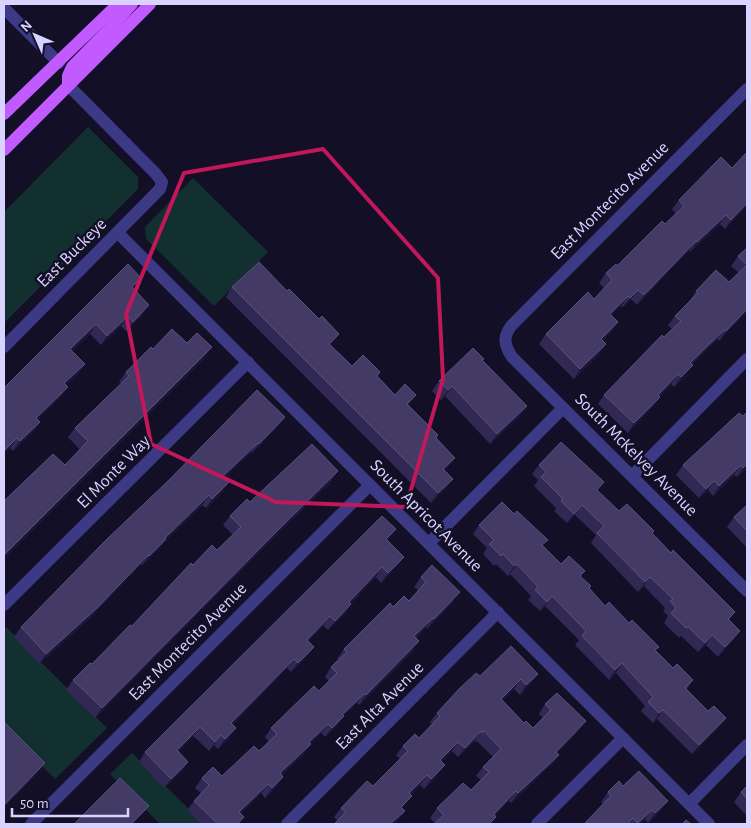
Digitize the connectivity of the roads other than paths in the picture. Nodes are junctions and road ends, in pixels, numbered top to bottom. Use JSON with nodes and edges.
{"nodes":[{"id":1,"x":118,"y":4,"type":"edge"},
{"id":2,"x":132,"y":4,"type":"edge"},
{"id":3,"x":150,"y":4,"type":"edge"},
{"id":4,"x":4,"y":8,"type":"edge"},
{"id":5,"x":59,"y":63,"type":"junction"},
{"id":6,"x":68,"y":85,"type":"junction"},
{"id":7,"x":747,"y":89,"type":"edge"},
{"id":8,"x":4,"y":114,"type":"edge"},
{"id":9,"x":4,"y":150,"type":"edge"},
{"id":10,"x":118,"y":233,"type":"junction"},
{"id":11,"x":505,"y":342,"type":"joint"},
{"id":12,"x":4,"y":347,"type":"edge"},
{"id":13,"x":747,"y":359,"type":"edge"},
{"id":14,"x":248,"y":362,"type":"junction"},
{"id":15,"x":564,"y":408,"type":"junction"},
{"id":16,"x":632,"y":476,"type":"junction"},
{"id":17,"x":370,"y":484,"type":"junction"},
{"id":18,"x":429,"y":543,"type":"junction"},
{"id":19,"x":747,"y":591,"type":"edge"},
{"id":20,"x":4,"y":606,"type":"edge"},
{"id":21,"x":498,"y":612,"type":"junction"},
{"id":22,"x":623,"y":738,"type":"junction"},
{"id":23,"x":747,"y":745,"type":"edge"},
{"id":24,"x":689,"y":804,"type":"junction"},
{"id":25,"x":31,"y":824,"type":"edge"},
{"id":26,"x":288,"y":824,"type":"edge"},
{"id":27,"x":537,"y":824,"type":"edge"},
{"id":28,"x":709,"y":824,"type":"edge"}],
"edges":[{"from":1,"to":5,"type":"main road"},
{"from":2,"to":6,"type":"main road"},
{"from":3,"to":6,"type":"main road"},
{"from":4,"to":5,"type":"street"},
{"from":5,"to":8,"type":"main road"},
{"from":6,"to":9,"type":"main road"},
{"from":6,"to":10,"type":"street","name":"East Buckeye"},
{"from":7,"to":11,"type":"street","name":"East Montecito Avenue"},
{"from":10,"to":12,"type":"street","name":"East Buckeye"},
{"from":10,"to":14,"type":"street","name":"South Apricot Avenue"},
{"from":11,"to":15,"type":"street","name":"South McKelvey Avenue"},
{"from":13,"to":16,"type":"street"},
{"from":14,"to":17,"type":"street","name":"South Apricot Avenue"},
{"from":14,"to":20,"type":"street","name":"El Monte Way"},
{"from":15,"to":16,"type":"street","name":"South McKelvey Avenue"},
{"from":15,"to":18,"type":"street"},
{"from":16,"to":19,"type":"street","name":"South McKelvey Avenue"},
{"from":17,"to":18,"type":"street","name":"South Apricot Avenue"},
{"from":17,"to":25,"type":"street","name":"East Montecito Avenue"},
{"from":18,"to":21,"type":"street","name":"South Apricot Avenue"},
{"from":21,"to":22,"type":"street","name":"South Apricot Avenue"},
{"from":21,"to":26,"type":"street","name":"East Alta Avenue"},
{"from":22,"to":24,"type":"street","name":"South Apricot Avenue"},
{"from":22,"to":27,"type":"street"},
{"from":23,"to":24,"type":"street"},
{"from":24,"to":28,"type":"street","name":"South Apricot Avenue"}]}
